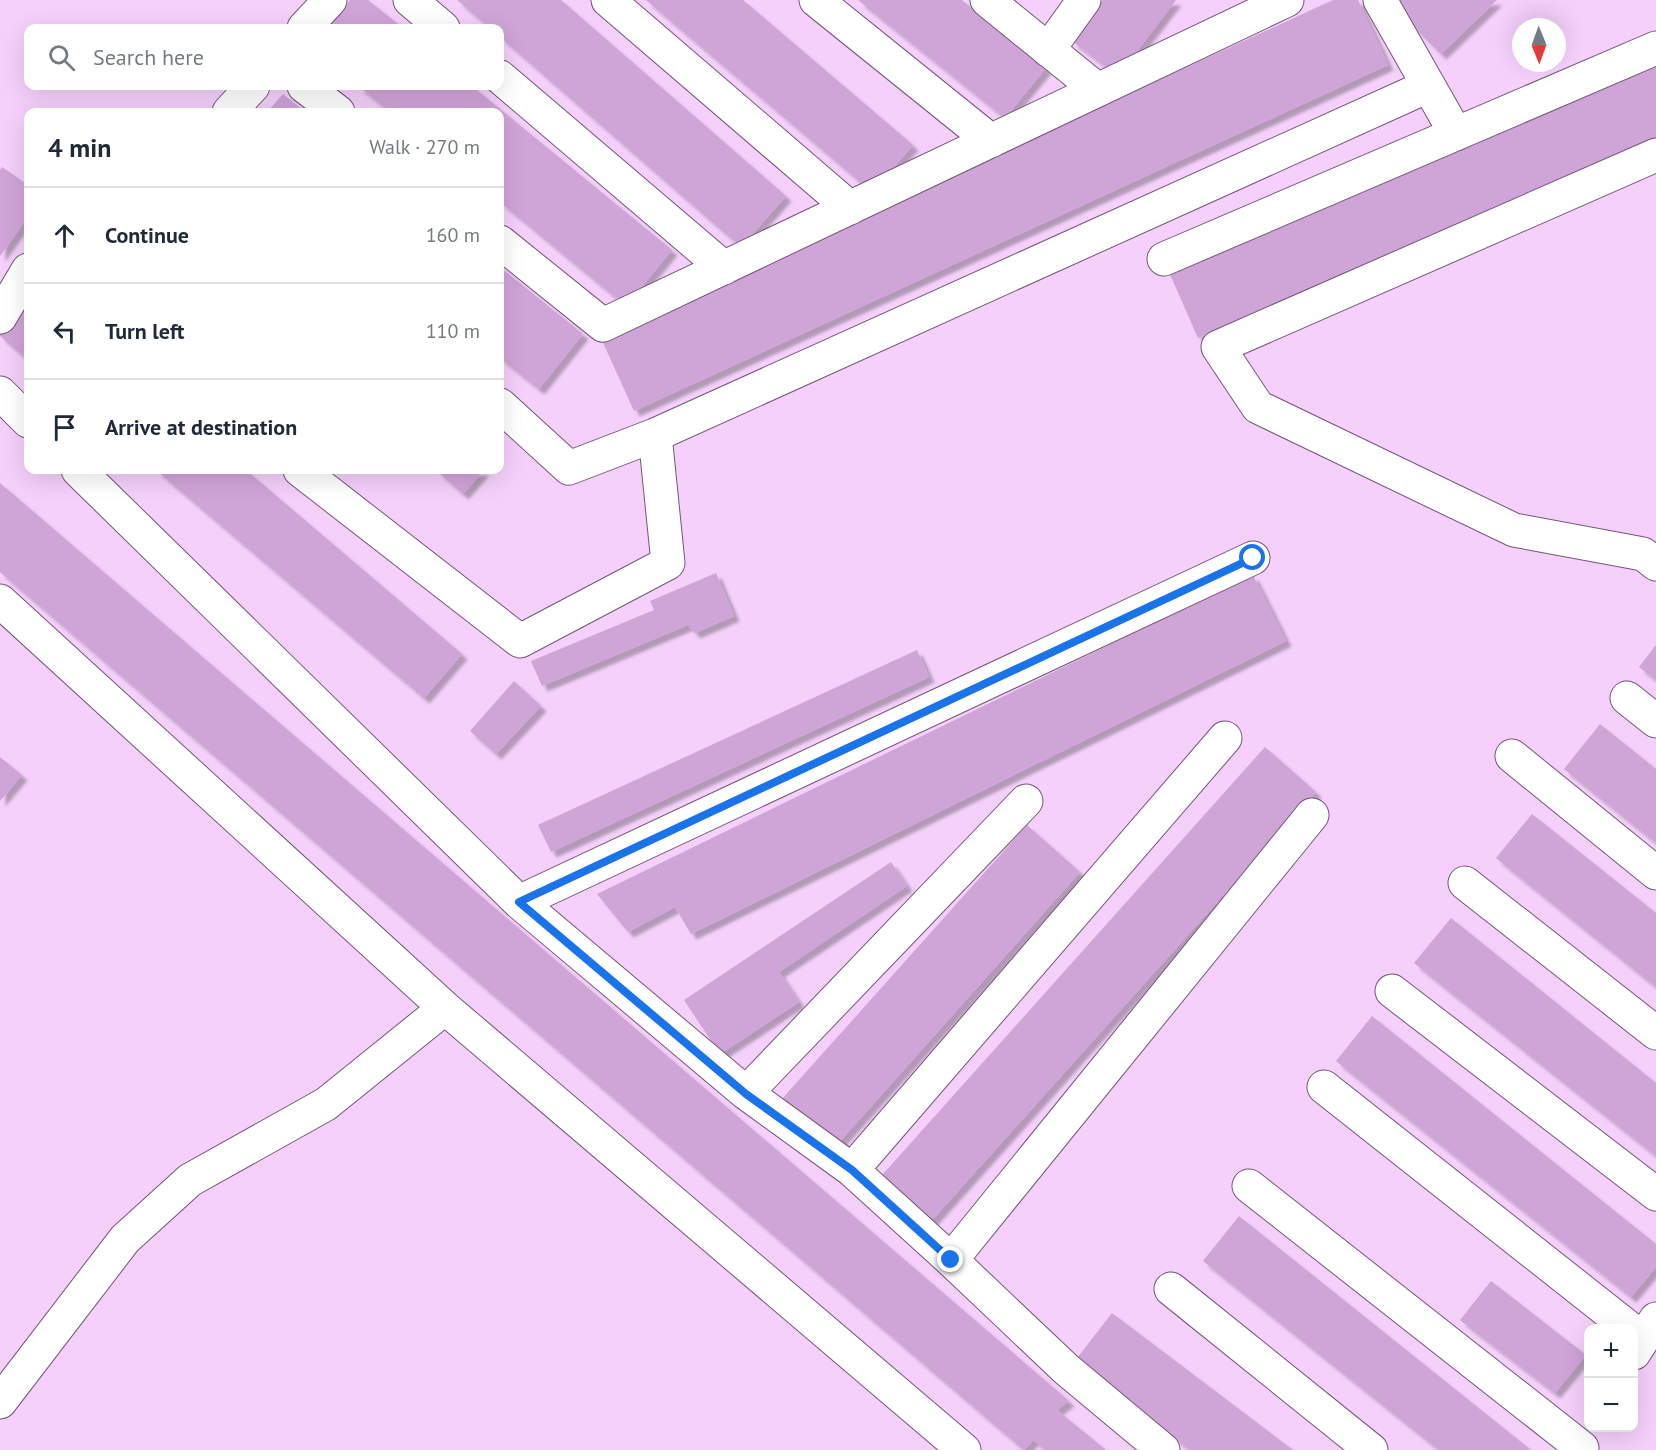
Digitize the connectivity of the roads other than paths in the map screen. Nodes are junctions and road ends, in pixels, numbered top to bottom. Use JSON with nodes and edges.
{"nodes":[{"id":1,"x":330,"y":0,"type":"edge"},
{"id":2,"x":410,"y":0,"type":"edge"},
{"id":3,"x":608,"y":0,"type":"edge"},
{"id":4,"x":816,"y":0,"type":"edge"},
{"id":5,"x":987,"y":0,"type":"edge"},
{"id":6,"x":1084,"y":0,"type":"edge"},
{"id":7,"x":1287,"y":0,"type":"edge"},
{"id":8,"x":1380,"y":0,"type":"edge"},
{"id":9,"x":308,"y":24,"type":"edge"},
{"id":10,"x":438,"y":24,"type":"edge"},
{"id":11,"x":1656,"y":48,"type":"edge"},
{"id":12,"x":1048,"y":50,"type":"junction"},
{"id":13,"x":504,"y":80,"type":"edge"},
{"id":14,"x":1428,"y":86,"type":"junction"},
{"id":15,"x":249,"y":90,"type":"edge"},
{"id":16,"x":309,"y":90,"type":"edge"},
{"id":17,"x":1098,"y":90,"type":"junction"},
{"id":18,"x":233,"y":108,"type":"edge"},
{"id":19,"x":333,"y":108,"type":"edge"},
{"id":20,"x":1456,"y":134,"type":"junction"},
{"id":21,"x":991,"y":141,"type":"junction"},
{"id":22,"x":1656,"y":155,"type":"edge"},
{"id":23,"x":850,"y":208,"type":"junction"},
{"id":24,"x":504,"y":245,"type":"edge"},
{"id":25,"x":1164,"y":260,"type":"dead end"},
{"id":26,"x":724,"y":268,"type":"junction"},
{"id":27,"x":24,"y":277,"type":"edge"},
{"id":28,"x":0,"y":316,"type":"edge"},
{"id":29,"x":0,"y":393,"type":"edge"},
{"id":30,"x":504,"y":409,"type":"edge"},
{"id":31,"x":24,"y":416,"type":"edge"},
{"id":32,"x":655,"y":435,"type":"junction"},
{"id":33,"x":82,"y":474,"type":"edge"},
{"id":34,"x":305,"y":474,"type":"edge"},
{"id":35,"x":1253,"y":558,"type":"dead end"},
{"id":36,"x":1656,"y":564,"type":"edge"},
{"id":37,"x":0,"y":601,"type":"edge"},
{"id":38,"x":1627,"y":698,"type":"dead end"},
{"id":39,"x":1656,"y":721,"type":"edge"},
{"id":40,"x":1225,"y":738,"type":"dead end"},
{"id":41,"x":1512,"y":756,"type":"dead end"},
{"id":42,"x":1026,"y":801,"type":"dead end"},
{"id":43,"x":1311,"y":815,"type":"dead end"},
{"id":44,"x":1656,"y":873,"type":"edge"},
{"id":45,"x":1465,"y":882,"type":"dead end"},
{"id":46,"x":519,"y":902,"type":"junction"},
{"id":47,"x":1392,"y":991,"type":"dead end"},
{"id":48,"x":445,"y":1008,"type":"junction"},
{"id":49,"x":1656,"y":1033,"type":"edge"},
{"id":50,"x":1323,"y":1087,"type":"dead end"},
{"id":51,"x":746,"y":1094,"type":"junction"},
{"id":52,"x":852,"y":1170,"type":"junction"},
{"id":53,"x":1249,"y":1186,"type":"dead end"},
{"id":54,"x":1656,"y":1194,"type":"edge"},
{"id":55,"x":951,"y":1260,"type":"junction"},
{"id":56,"x":1171,"y":1289,"type":"dead end"},
{"id":57,"x":1642,"y":1337,"type":"edge"},
{"id":58,"x":0,"y":1402,"type":"edge"},
{"id":59,"x":1585,"y":1442,"type":"edge"},
{"id":60,"x":964,"y":1450,"type":"edge"},
{"id":61,"x":1163,"y":1450,"type":"edge"},
{"id":62,"x":1371,"y":1450,"type":"edge"}],
"edges":[{"from":1,"to":9,"type":"lane"},
{"from":2,"to":10,"type":"lane"},
{"from":3,"to":23,"type":"lane"},
{"from":4,"to":21,"type":"lane"},
{"from":5,"to":12,"type":"lane"},
{"from":6,"to":12,"type":"lane"},
{"from":7,"to":17,"type":"lane"},
{"from":8,"to":14,"type":"lane"},
{"from":11,"to":20,"type":"lane"},
{"from":12,"to":17,"type":"lane"},
{"from":13,"to":26,"type":"lane"},
{"from":14,"to":20,"type":"lane"},
{"from":14,"to":32,"type":"lane"},
{"from":15,"to":18,"type":"lane"},
{"from":16,"to":19,"type":"lane"},
{"from":17,"to":21,"type":"lane"},
{"from":20,"to":25,"type":"lane"},
{"from":21,"to":23,"type":"lane"},
{"from":22,"to":36,"type":"lane"},
{"from":23,"to":26,"type":"lane"},
{"from":24,"to":26,"type":"lane"},
{"from":27,"to":28,"type":"lane"},
{"from":29,"to":31,"type":"lane"},
{"from":30,"to":32,"type":"lane"},
{"from":32,"to":34,"type":"lane"},
{"from":33,"to":46,"type":"lane"},
{"from":35,"to":46,"type":"lane"},
{"from":37,"to":48,"type":"lane"},
{"from":38,"to":39,"type":"lane"},
{"from":40,"to":52,"type":"lane"},
{"from":41,"to":44,"type":"lane"},
{"from":42,"to":51,"type":"lane"},
{"from":43,"to":55,"type":"lane"},
{"from":45,"to":49,"type":"lane"},
{"from":46,"to":51,"type":"lane"},
{"from":47,"to":54,"type":"lane"},
{"from":48,"to":58,"type":"lane"},
{"from":48,"to":60,"type":"lane"},
{"from":50,"to":57,"type":"lane"},
{"from":51,"to":52,"type":"lane"},
{"from":52,"to":55,"type":"lane"},
{"from":53,"to":59,"type":"lane"},
{"from":55,"to":61,"type":"lane"},
{"from":56,"to":62,"type":"lane"}]}
